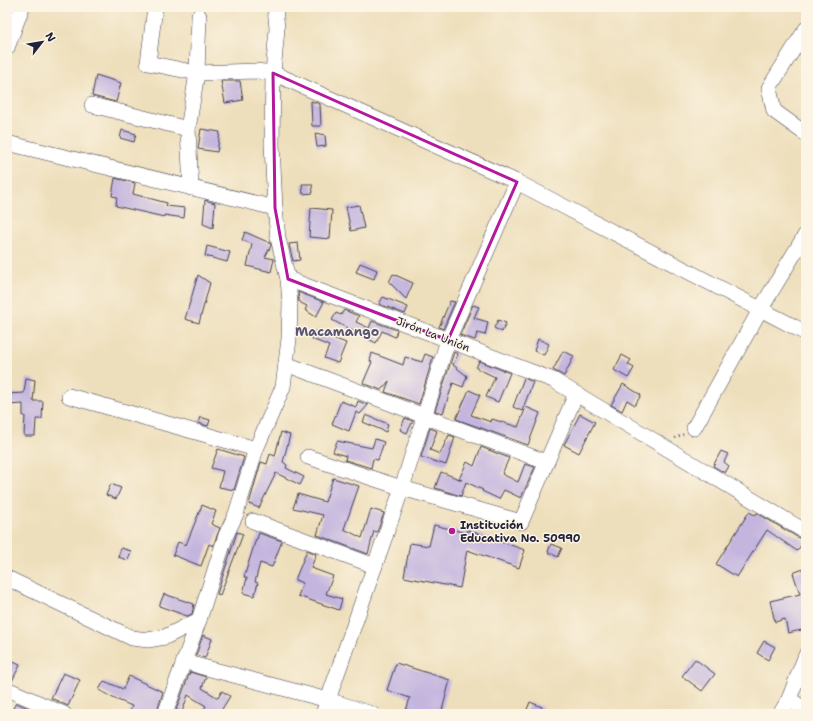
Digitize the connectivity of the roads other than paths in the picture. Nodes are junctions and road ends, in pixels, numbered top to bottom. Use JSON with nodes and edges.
{"nodes":[{"id":1,"x":22,"y":7,"type":"edge"},
{"id":2,"x":155,"y":7,"type":"edge"},
{"id":3,"x":274,"y":7,"type":"edge"},
{"id":4,"x":199,"y":16,"type":"dead end"},
{"id":5,"x":806,"y":29,"type":"edge"},
{"id":6,"x":7,"y":48,"type":"edge"},
{"id":7,"x":197,"y":73,"type":"junction"},
{"id":8,"x":273,"y":73,"type":"junction"},
{"id":9,"x":92,"y":106,"type":"dead end"},
{"id":10,"x":188,"y":129,"type":"junction"},
{"id":11,"x":806,"y":134,"type":"edge"},
{"id":12,"x":7,"y":143,"type":"edge"},
{"id":13,"x":517,"y":182,"type":"junction"},
{"id":14,"x":191,"y":188,"type":"junction"},
{"id":15,"x":275,"y":208,"type":"junction"},
{"id":16,"x":806,"y":234,"type":"edge"},
{"id":17,"x":288,"y":279,"type":"junction"},
{"id":18,"x":760,"y":310,"type":"junction"},
{"id":19,"x":806,"y":333,"type":"edge"},
{"id":20,"x":448,"y":340,"type":"junction"},
{"id":21,"x":286,"y":364,"type":"junction"},
{"id":22,"x":576,"y":394,"type":"junction"},
{"id":23,"x":69,"y":396,"type":"dead end"},
{"id":24,"x":424,"y":416,"type":"junction"},
{"id":25,"x":694,"y":428,"type":"road end"},
{"id":26,"x":256,"y":449,"type":"junction"},
{"id":27,"x":308,"y":457,"type":"dead end"},
{"id":28,"x":546,"y":462,"type":"junction"},
{"id":29,"x":402,"y":488,"type":"junction"},
{"id":30,"x":253,"y":521,"type":"dead end"},
{"id":31,"x":806,"y":532,"type":"edge"},
{"id":32,"x":375,"y":566,"type":"junction"},
{"id":33,"x":7,"y":578,"type":"edge"},
{"id":34,"x":199,"y":620,"type":"junction"},
{"id":35,"x":806,"y":655,"type":"edge"},
{"id":36,"x":184,"y":661,"type":"junction"},
{"id":37,"x":7,"y":689,"type":"edge"},
{"id":38,"x":789,"y":699,"type":"junction"},
{"id":39,"x":328,"y":700,"type":"junction"},
{"id":40,"x":806,"y":710,"type":"edge"},
{"id":41,"x":64,"y":714,"type":"edge"},
{"id":42,"x":165,"y":714,"type":"edge"},
{"id":43,"x":323,"y":714,"type":"edge"},
{"id":44,"x":372,"y":714,"type":"edge"},
{"id":45,"x":780,"y":714,"type":"edge"}],
"edges":[{"from":1,"to":6,"type":"street"},
{"from":2,"to":7,"type":"street"},
{"from":3,"to":8,"type":"street"},
{"from":4,"to":7,"type":"street"},
{"from":5,"to":11,"type":"street"},
{"from":7,"to":8,"type":"street"},
{"from":7,"to":10,"type":"street"},
{"from":8,"to":13,"type":"street"},
{"from":8,"to":15,"type":"street"},
{"from":9,"to":10,"type":"street"},
{"from":10,"to":14,"type":"street"},
{"from":12,"to":14,"type":"street"},
{"from":13,"to":18,"type":"street"},
{"from":13,"to":20,"type":"street"},
{"from":14,"to":15,"type":"street"},
{"from":15,"to":17,"type":"street"},
{"from":16,"to":18,"type":"street"},
{"from":17,"to":20,"type":"street","name":"Jirón La Unión"},
{"from":17,"to":21,"type":"street"},
{"from":18,"to":19,"type":"street"},
{"from":18,"to":25,"type":"street"},
{"from":20,"to":22,"type":"street","name":"Jirón La Unión"},
{"from":20,"to":24,"type":"street"},
{"from":21,"to":24,"type":"street"},
{"from":21,"to":26,"type":"street"},
{"from":22,"to":28,"type":"street"},
{"from":22,"to":31,"type":"street","name":"Jirón La Unión"},
{"from":23,"to":26,"type":"street"},
{"from":24,"to":28,"type":"street"},
{"from":24,"to":29,"type":"street"},
{"from":26,"to":34,"type":"street"},
{"from":27,"to":29,"type":"street"},
{"from":28,"to":29,"type":"street"},
{"from":29,"to":32,"type":"street"},
{"from":30,"to":32,"type":"street"},
{"from":32,"to":39,"type":"street"},
{"from":33,"to":34,"type":"street"},
{"from":34,"to":36,"type":"street"},
{"from":35,"to":38,"type":"street"},
{"from":36,"to":39,"type":"street"},
{"from":36,"to":42,"type":"street"},
{"from":37,"to":41,"type":"street"},
{"from":38,"to":40,"type":"street"},
{"from":38,"to":45,"type":"street"},
{"from":39,"to":43,"type":"street"},
{"from":39,"to":44,"type":"street"}]}
